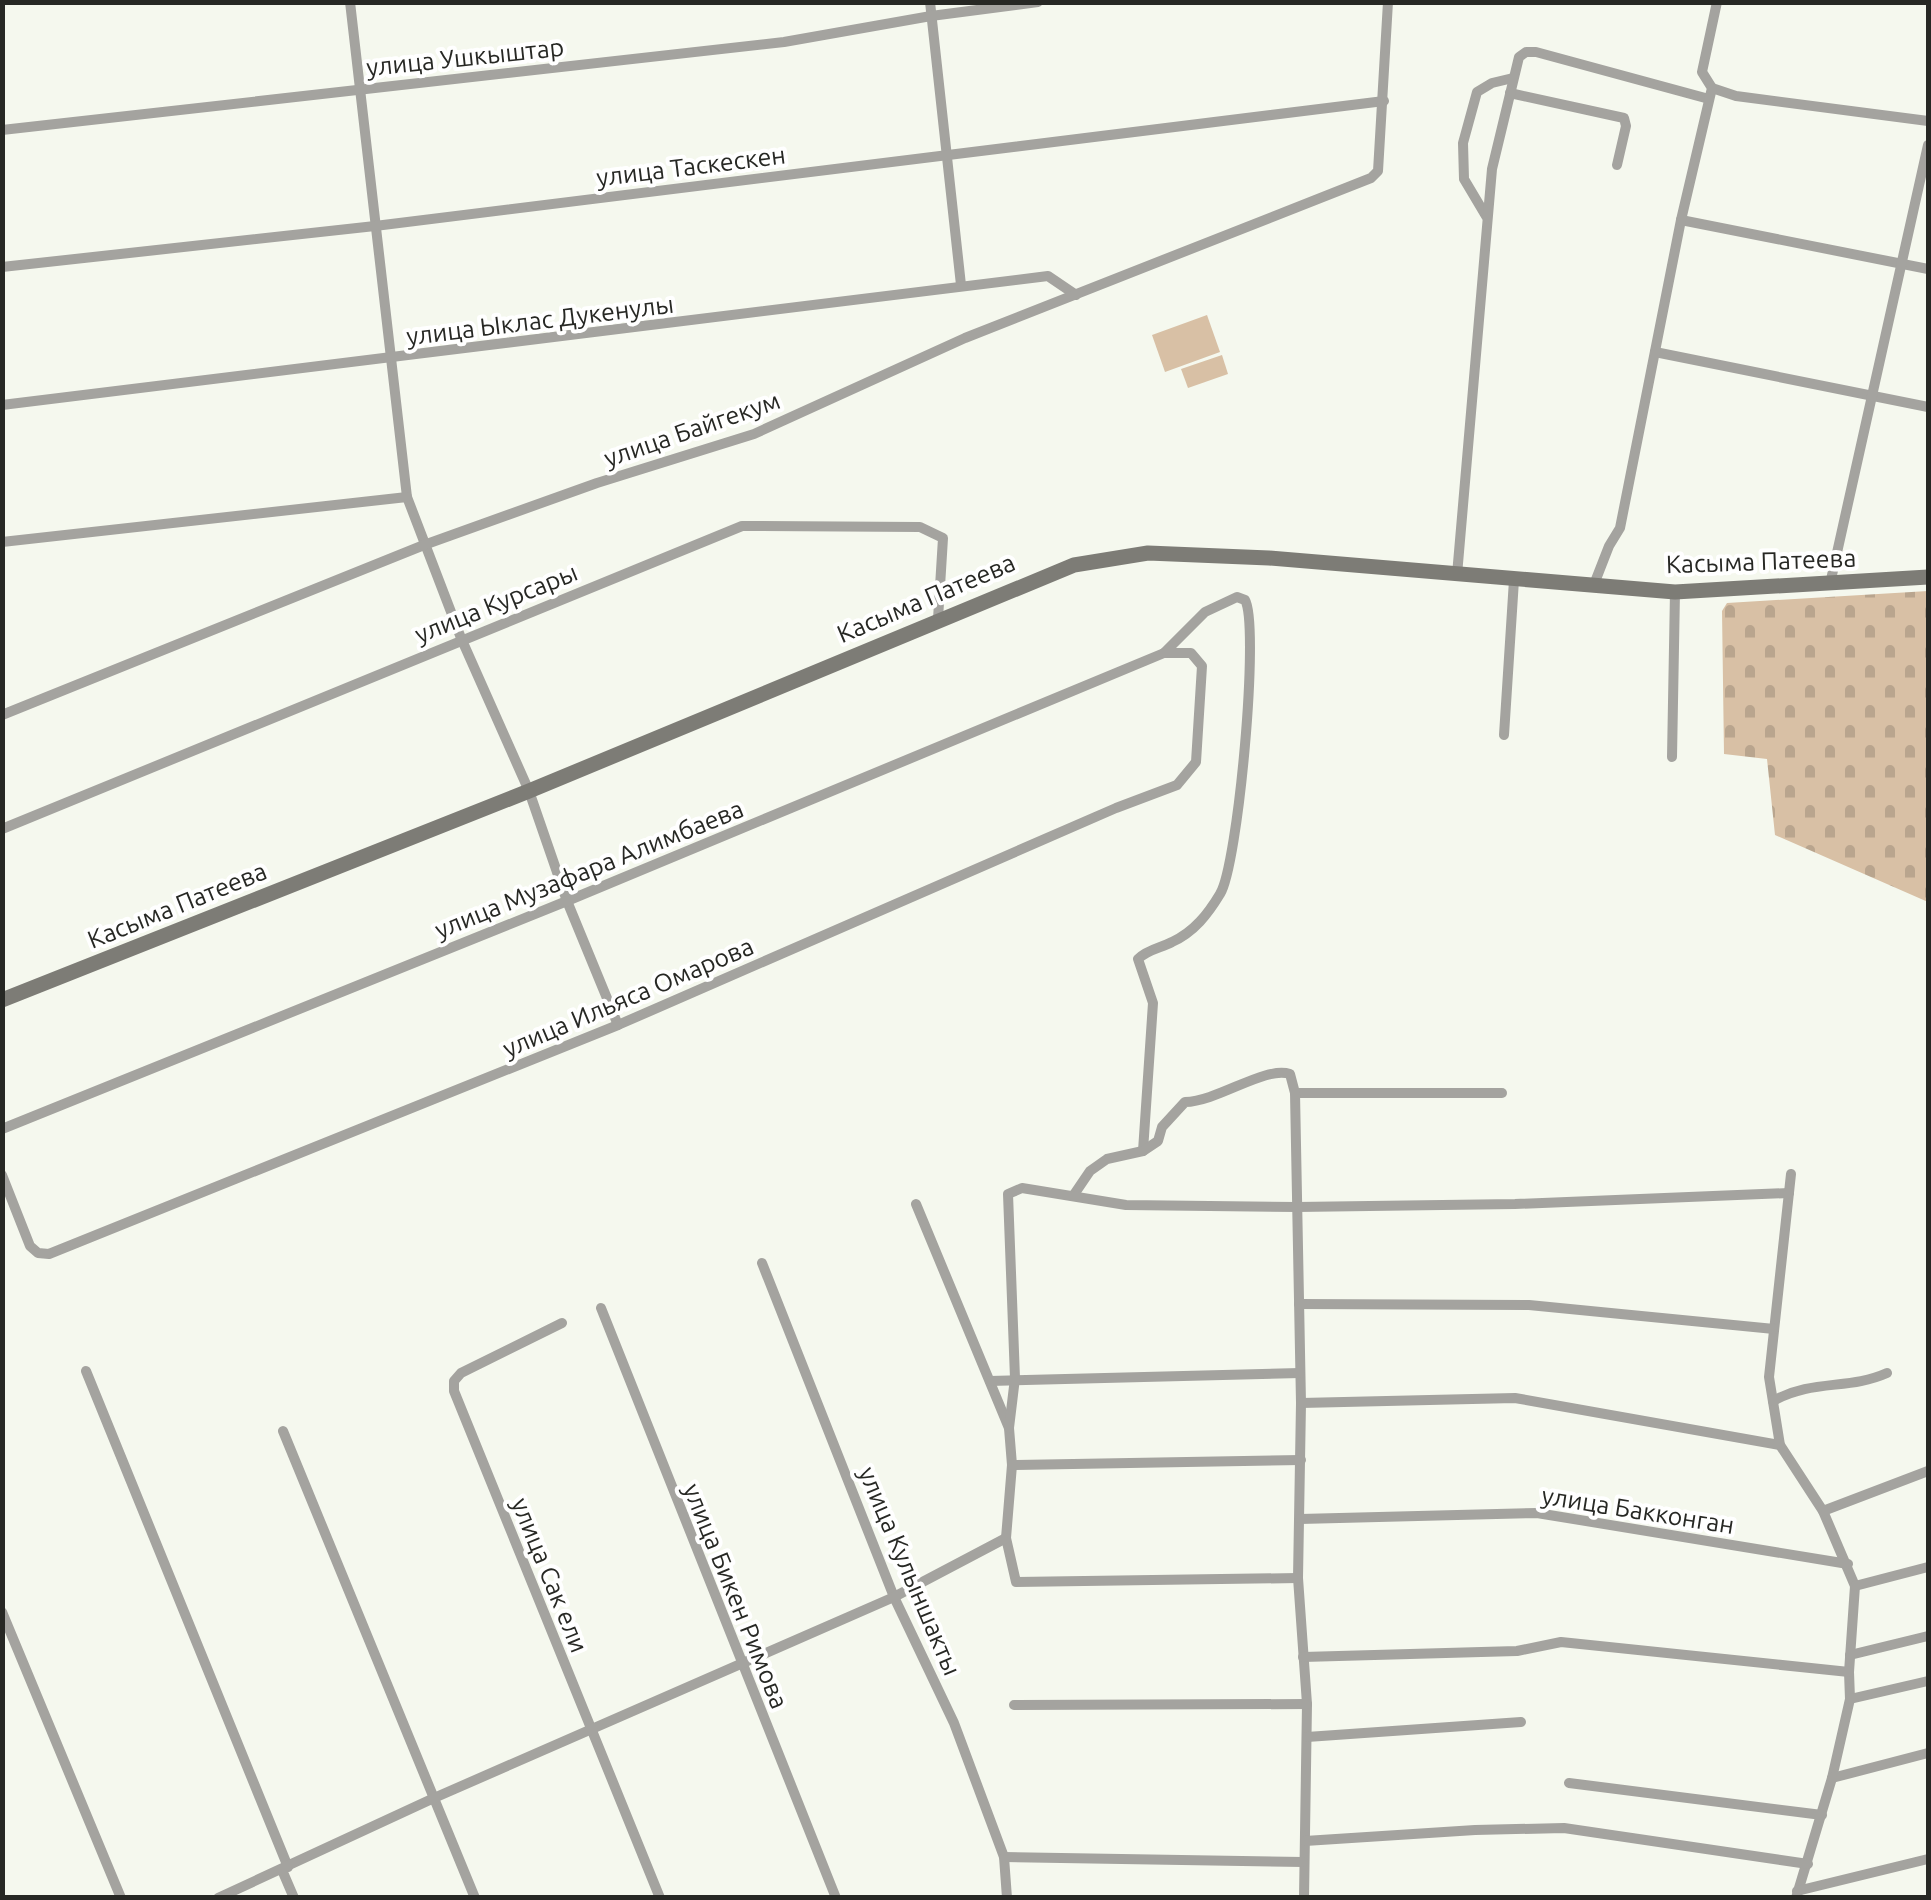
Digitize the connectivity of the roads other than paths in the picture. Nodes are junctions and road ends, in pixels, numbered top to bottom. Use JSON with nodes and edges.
{"nodes":[{"id":1,"x":350,"y":2,"type":"edge"},
{"id":2,"x":930,"y":2,"type":"edge"},
{"id":3,"x":1038,"y":2,"type":"edge"},
{"id":4,"x":1388,"y":2,"type":"edge"},
{"id":5,"x":1717,"y":2,"type":"edge"},
{"id":6,"x":931,"y":16,"type":"junction"},
{"id":7,"x":1513,"y":78,"type":"junction"},
{"id":8,"x":360,"y":89,"type":"junction"},
{"id":9,"x":1510,"y":93,"type":"junction"},
{"id":10,"x":1711,"y":94,"type":"junction"},
{"id":11,"x":1384,"y":101,"type":"junction"},
{"id":12,"x":1928,"y":121,"type":"edge"},
{"id":13,"x":2,"y":130,"type":"edge"},
{"id":14,"x":1928,"y":145,"type":"edge"},
{"id":15,"x":946,"y":154,"type":"junction"},
{"id":16,"x":1618,"y":165,"type":"dead end"},
{"id":17,"x":1486,"y":217,"type":"junction"},
{"id":18,"x":1681,"y":220,"type":"junction"},
{"id":19,"x":374,"y":226,"type":"junction"},
{"id":20,"x":1902,"y":264,"type":"junction"},
{"id":21,"x":2,"y":268,"type":"edge"},
{"id":22,"x":1928,"y":269,"type":"edge"},
{"id":23,"x":961,"y":285,"type":"junction"},
{"id":24,"x":1076,"y":295,"type":"junction"},
{"id":25,"x":1655,"y":352,"type":"junction"},
{"id":26,"x":390,"y":359,"type":"junction"},
{"id":27,"x":1872,"y":394,"type":"junction"},
{"id":28,"x":2,"y":406,"type":"edge"},
{"id":29,"x":1928,"y":408,"type":"edge"},
{"id":30,"x":406,"y":497,"type":"junction"},
{"id":31,"x":2,"y":542,"type":"edge"},
{"id":32,"x":424,"y":545,"type":"junction"},
{"id":33,"x":1457,"y":575,"type":"junction"},
{"id":34,"x":1928,"y":576,"type":"edge"},
{"id":35,"x":1514,"y":580,"type":"junction"},
{"id":36,"x":1830,"y":584,"type":"junction"},
{"id":37,"x":1593,"y":587,"type":"junction"},
{"id":38,"x":1675,"y":592,"type":"junction"},
{"id":39,"x":938,"y":620,"type":"junction"},
{"id":40,"x":462,"y":638,"type":"junction"},
{"id":41,"x":1164,"y":653,"type":"junction"},
{"id":42,"x":1191,"y":654,"type":"joint"},
{"id":43,"x":2,"y":714,"type":"edge"},
{"id":44,"x":1504,"y":735,"type":"dead end"},
{"id":45,"x":1672,"y":757,"type":"dead end"},
{"id":46,"x":528,"y":791,"type":"junction"},
{"id":47,"x":2,"y":828,"type":"edge"},
{"id":48,"x":567,"y":901,"type":"junction"},
{"id":49,"x":2,"y":1000,"type":"edge"},
{"id":50,"x":618,"y":1025,"type":"junction"},
{"id":51,"x":1295,"y":1093,"type":"junction"},
{"id":52,"x":1502,"y":1094,"type":"dead end"},
{"id":53,"x":2,"y":1129,"type":"edge"},
{"id":54,"x":1143,"y":1151,"type":"junction"},
{"id":55,"x":1791,"y":1174,"type":"dead end"},
{"id":56,"x":2,"y":1175,"type":"edge"},
{"id":57,"x":1789,"y":1193,"type":"junction"},
{"id":58,"x":1073,"y":1196,"type":"junction"},
{"id":59,"x":916,"y":1204,"type":"dead end"},
{"id":60,"x":1298,"y":1207,"type":"junction"},
{"id":61,"x":762,"y":1264,"type":"dead end"},
{"id":62,"x":1299,"y":1304,"type":"junction"},
{"id":63,"x":601,"y":1308,"type":"dead end"},
{"id":64,"x":562,"y":1322,"type":"dead end"},
{"id":65,"x":1774,"y":1329,"type":"junction"},
{"id":66,"x":86,"y":1370,"type":"dead end"},
{"id":67,"x":1300,"y":1372,"type":"junction"},
{"id":68,"x":1887,"y":1373,"type":"dead end"},
{"id":69,"x":1015,"y":1378,"type":"junction"},
{"id":70,"x":990,"y":1381,"type":"junction"},
{"id":71,"x":1773,"y":1400,"type":"junction"},
{"id":72,"x":1301,"y":1403,"type":"junction"},
{"id":73,"x":1010,"y":1428,"type":"junction"},
{"id":74,"x":282,"y":1431,"type":"dead end"},
{"id":75,"x":1780,"y":1445,"type":"junction"},
{"id":76,"x":1301,"y":1460,"type":"junction"},
{"id":77,"x":1012,"y":1464,"type":"junction"},
{"id":78,"x":1928,"y":1471,"type":"edge"},
{"id":79,"x":1823,"y":1511,"type":"junction"},
{"id":80,"x":1300,"y":1519,"type":"junction"},
{"id":81,"x":1006,"y":1538,"type":"junction"},
{"id":82,"x":1848,"y":1564,"type":"junction"},
{"id":83,"x":1928,"y":1568,"type":"edge"},
{"id":84,"x":1298,"y":1578,"type":"junction"},
{"id":85,"x":1855,"y":1586,"type":"junction"},
{"id":86,"x":894,"y":1597,"type":"junction"},
{"id":87,"x":2,"y":1612,"type":"edge"},
{"id":88,"x":1928,"y":1636,"type":"edge"},
{"id":89,"x":1850,"y":1655,"type":"junction"},
{"id":90,"x":1303,"y":1657,"type":"junction"},
{"id":91,"x":741,"y":1665,"type":"junction"},
{"id":92,"x":1848,"y":1672,"type":"junction"},
{"id":93,"x":1928,"y":1680,"type":"edge"},
{"id":94,"x":1850,"y":1698,"type":"junction"},
{"id":95,"x":1306,"y":1704,"type":"junction"},
{"id":96,"x":1014,"y":1705,"type":"dead end"},
{"id":97,"x":1521,"y":1722,"type":"dead end"},
{"id":98,"x":592,"y":1728,"type":"junction"},
{"id":99,"x":1307,"y":1737,"type":"junction"},
{"id":100,"x":1928,"y":1753,"type":"edge"},
{"id":101,"x":1832,"y":1778,"type":"junction"},
{"id":102,"x":1569,"y":1782,"type":"dead end"},
{"id":103,"x":434,"y":1798,"type":"junction"},
{"id":104,"x":1822,"y":1815,"type":"junction"},
{"id":105,"x":1304,"y":1842,"type":"junction"},
{"id":106,"x":1004,"y":1857,"type":"junction"},
{"id":107,"x":1928,"y":1858,"type":"edge"},
{"id":108,"x":1304,"y":1862,"type":"junction"},
{"id":109,"x":1808,"y":1864,"type":"junction"},
{"id":110,"x":285,"y":1868,"type":"junction"},
{"id":111,"x":1797,"y":1894,"type":"edge"},
{"id":112,"x":121,"y":1898,"type":"edge"},
{"id":113,"x":218,"y":1898,"type":"edge"},
{"id":114,"x":294,"y":1898,"type":"edge"},
{"id":115,"x":475,"y":1898,"type":"edge"},
{"id":116,"x":660,"y":1898,"type":"edge"},
{"id":117,"x":836,"y":1898,"type":"edge"},
{"id":118,"x":1007,"y":1898,"type":"edge"},
{"id":119,"x":1304,"y":1898,"type":"edge"}],
"edges":[{"from":1,"to":8,"type":"street"},
{"from":2,"to":6,"type":"street"},
{"from":3,"to":6,"type":"street","name":"улица Ушкыштар"},
{"from":4,"to":11,"type":"street"},
{"from":5,"to":10,"type":"street"},
{"from":6,"to":8,"type":"street","name":"улица Ушкыштар"},
{"from":6,"to":15,"type":"street"},
{"from":7,"to":9,"type":"street"},
{"from":7,"to":10,"type":"street"},
{"from":7,"to":17,"type":"street"},
{"from":8,"to":13,"type":"street","name":"улица Ушкыштар"},
{"from":8,"to":19,"type":"street"},
{"from":9,"to":16,"type":"street"},
{"from":9,"to":17,"type":"street"},
{"from":10,"to":12,"type":"street"},
{"from":10,"to":18,"type":"street"},
{"from":11,"to":15,"type":"street","name":"улица Таскескен"},
{"from":11,"to":24,"type":"street","name":"улица Байгекум"},
{"from":14,"to":20,"type":"street"},
{"from":15,"to":19,"type":"street","name":"улица Таскескен"},
{"from":15,"to":23,"type":"street"},
{"from":17,"to":33,"type":"street"},
{"from":18,"to":20,"type":"street"},
{"from":18,"to":25,"type":"street"},
{"from":19,"to":21,"type":"street","name":"улица Таскескен"},
{"from":19,"to":26,"type":"street"},
{"from":20,"to":22,"type":"street"},
{"from":20,"to":27,"type":"street"},
{"from":23,"to":24,"type":"street","name":"улица Ыклас Дукенулы"},
{"from":23,"to":26,"type":"street","name":"улица Ыклас Дукенулы"},
{"from":24,"to":32,"type":"street","name":"улица Байгекум"},
{"from":25,"to":27,"type":"street"},
{"from":25,"to":37,"type":"street"},
{"from":26,"to":28,"type":"street","name":"улица Ыклас Дукенулы"},
{"from":26,"to":30,"type":"street"},
{"from":27,"to":29,"type":"street"},
{"from":27,"to":36,"type":"street"},
{"from":30,"to":31,"type":"street"},
{"from":30,"to":32,"type":"street"},
{"from":32,"to":40,"type":"street"},
{"from":32,"to":43,"type":"street","name":"улица Байгекум"},
{"from":33,"to":35,"type":"main road","name":"Касыма Патеева"},
{"from":33,"to":39,"type":"main road","name":"Касыма Патеева"},
{"from":34,"to":36,"type":"main road","name":"Касыма Патеева"},
{"from":35,"to":37,"type":"main road","name":"Касыма Патеева"},
{"from":35,"to":44,"type":"street"},
{"from":36,"to":38,"type":"main road","name":"Касыма Патеева"},
{"from":37,"to":38,"type":"main road","name":"Касыма Патеева"},
{"from":38,"to":45,"type":"street"},
{"from":39,"to":40,"type":"street","name":"улица Курсары"},
{"from":39,"to":46,"type":"main road","name":"Касыма Патеева"},
{"from":40,"to":46,"type":"street"},
{"from":40,"to":47,"type":"street","name":"улица Курсары"},
{"from":41,"to":42,"type":"street","name":"улица Музафара Алимбаева"},
{"from":41,"to":48,"type":"street","name":"улица Музафара Алимбаева"},
{"from":41,"to":54,"type":"street"},
{"from":42,"to":50,"type":"street","name":"улица Ильяса Омарова"},
{"from":46,"to":48,"type":"street"},
{"from":46,"to":49,"type":"main road","name":"Касыма Патеева"},
{"from":48,"to":50,"type":"street"},
{"from":48,"to":53,"type":"street","name":"улица Музафара Алимбаева"},
{"from":50,"to":56,"type":"street","name":"улица Ильяса Омарова"},
{"from":51,"to":52,"type":"street"},
{"from":51,"to":54,"type":"street"},
{"from":51,"to":60,"type":"street"},
{"from":54,"to":58,"type":"street"},
{"from":55,"to":57,"type":"street"},
{"from":57,"to":60,"type":"street"},
{"from":57,"to":65,"type":"street"},
{"from":58,"to":60,"type":"street"},
{"from":58,"to":69,"type":"street"},
{"from":59,"to":70,"type":"street"},
{"from":60,"to":62,"type":"street"},
{"from":61,"to":86,"type":"street","name":"улица Кулыншакты"},
{"from":62,"to":65,"type":"street"},
{"from":62,"to":67,"type":"street"},
{"from":63,"to":91,"type":"street","name":"улица Бикен Римова"},
{"from":64,"to":98,"type":"street","name":"улица Сак ели"},
{"from":65,"to":71,"type":"street"},
{"from":66,"to":110,"type":"street"},
{"from":67,"to":69,"type":"street"},
{"from":67,"to":72,"type":"street"},
{"from":68,"to":71,"type":"street"},
{"from":69,"to":70,"type":"street"},
{"from":69,"to":73,"type":"street"},
{"from":70,"to":73,"type":"street"},
{"from":71,"to":75,"type":"street"},
{"from":72,"to":75,"type":"street"},
{"from":72,"to":76,"type":"street"},
{"from":73,"to":77,"type":"street"},
{"from":74,"to":103,"type":"street"},
{"from":75,"to":79,"type":"street"},
{"from":76,"to":77,"type":"street"},
{"from":76,"to":80,"type":"street"},
{"from":77,"to":81,"type":"street"},
{"from":78,"to":79,"type":"street"},
{"from":79,"to":82,"type":"street"},
{"from":80,"to":82,"type":"street","name":"улица Бакконган"},
{"from":80,"to":84,"type":"street"},
{"from":81,"to":84,"type":"street"},
{"from":81,"to":86,"type":"street"},
{"from":82,"to":85,"type":"street"},
{"from":83,"to":85,"type":"street"},
{"from":84,"to":90,"type":"street"},
{"from":85,"to":89,"type":"street"},
{"from":86,"to":91,"type":"street"},
{"from":86,"to":106,"type":"street","name":"улица Кулыншакты"},
{"from":87,"to":112,"type":"street"},
{"from":88,"to":89,"type":"street"},
{"from":89,"to":92,"type":"street"},
{"from":90,"to":92,"type":"street"},
{"from":90,"to":95,"type":"street"},
{"from":91,"to":98,"type":"street"},
{"from":91,"to":117,"type":"street","name":"улица Бикен Римова"},
{"from":92,"to":94,"type":"street"},
{"from":93,"to":94,"type":"street"},
{"from":94,"to":101,"type":"street"},
{"from":95,"to":96,"type":"street"},
{"from":95,"to":99,"type":"street"},
{"from":97,"to":99,"type":"street"},
{"from":98,"to":103,"type":"street"},
{"from":98,"to":116,"type":"street","name":"улица Сак ели"},
{"from":99,"to":105,"type":"street"},
{"from":100,"to":101,"type":"street"},
{"from":101,"to":104,"type":"street"},
{"from":102,"to":104,"type":"street"},
{"from":103,"to":110,"type":"street"},
{"from":103,"to":115,"type":"street"},
{"from":104,"to":109,"type":"street"},
{"from":105,"to":108,"type":"street"},
{"from":105,"to":109,"type":"street"},
{"from":106,"to":108,"type":"street"},
{"from":106,"to":118,"type":"street","name":"улица Кулыншакты"},
{"from":107,"to":111,"type":"street"},
{"from":108,"to":119,"type":"street"},
{"from":109,"to":111,"type":"street"},
{"from":110,"to":113,"type":"street"},
{"from":110,"to":114,"type":"street"}]}
